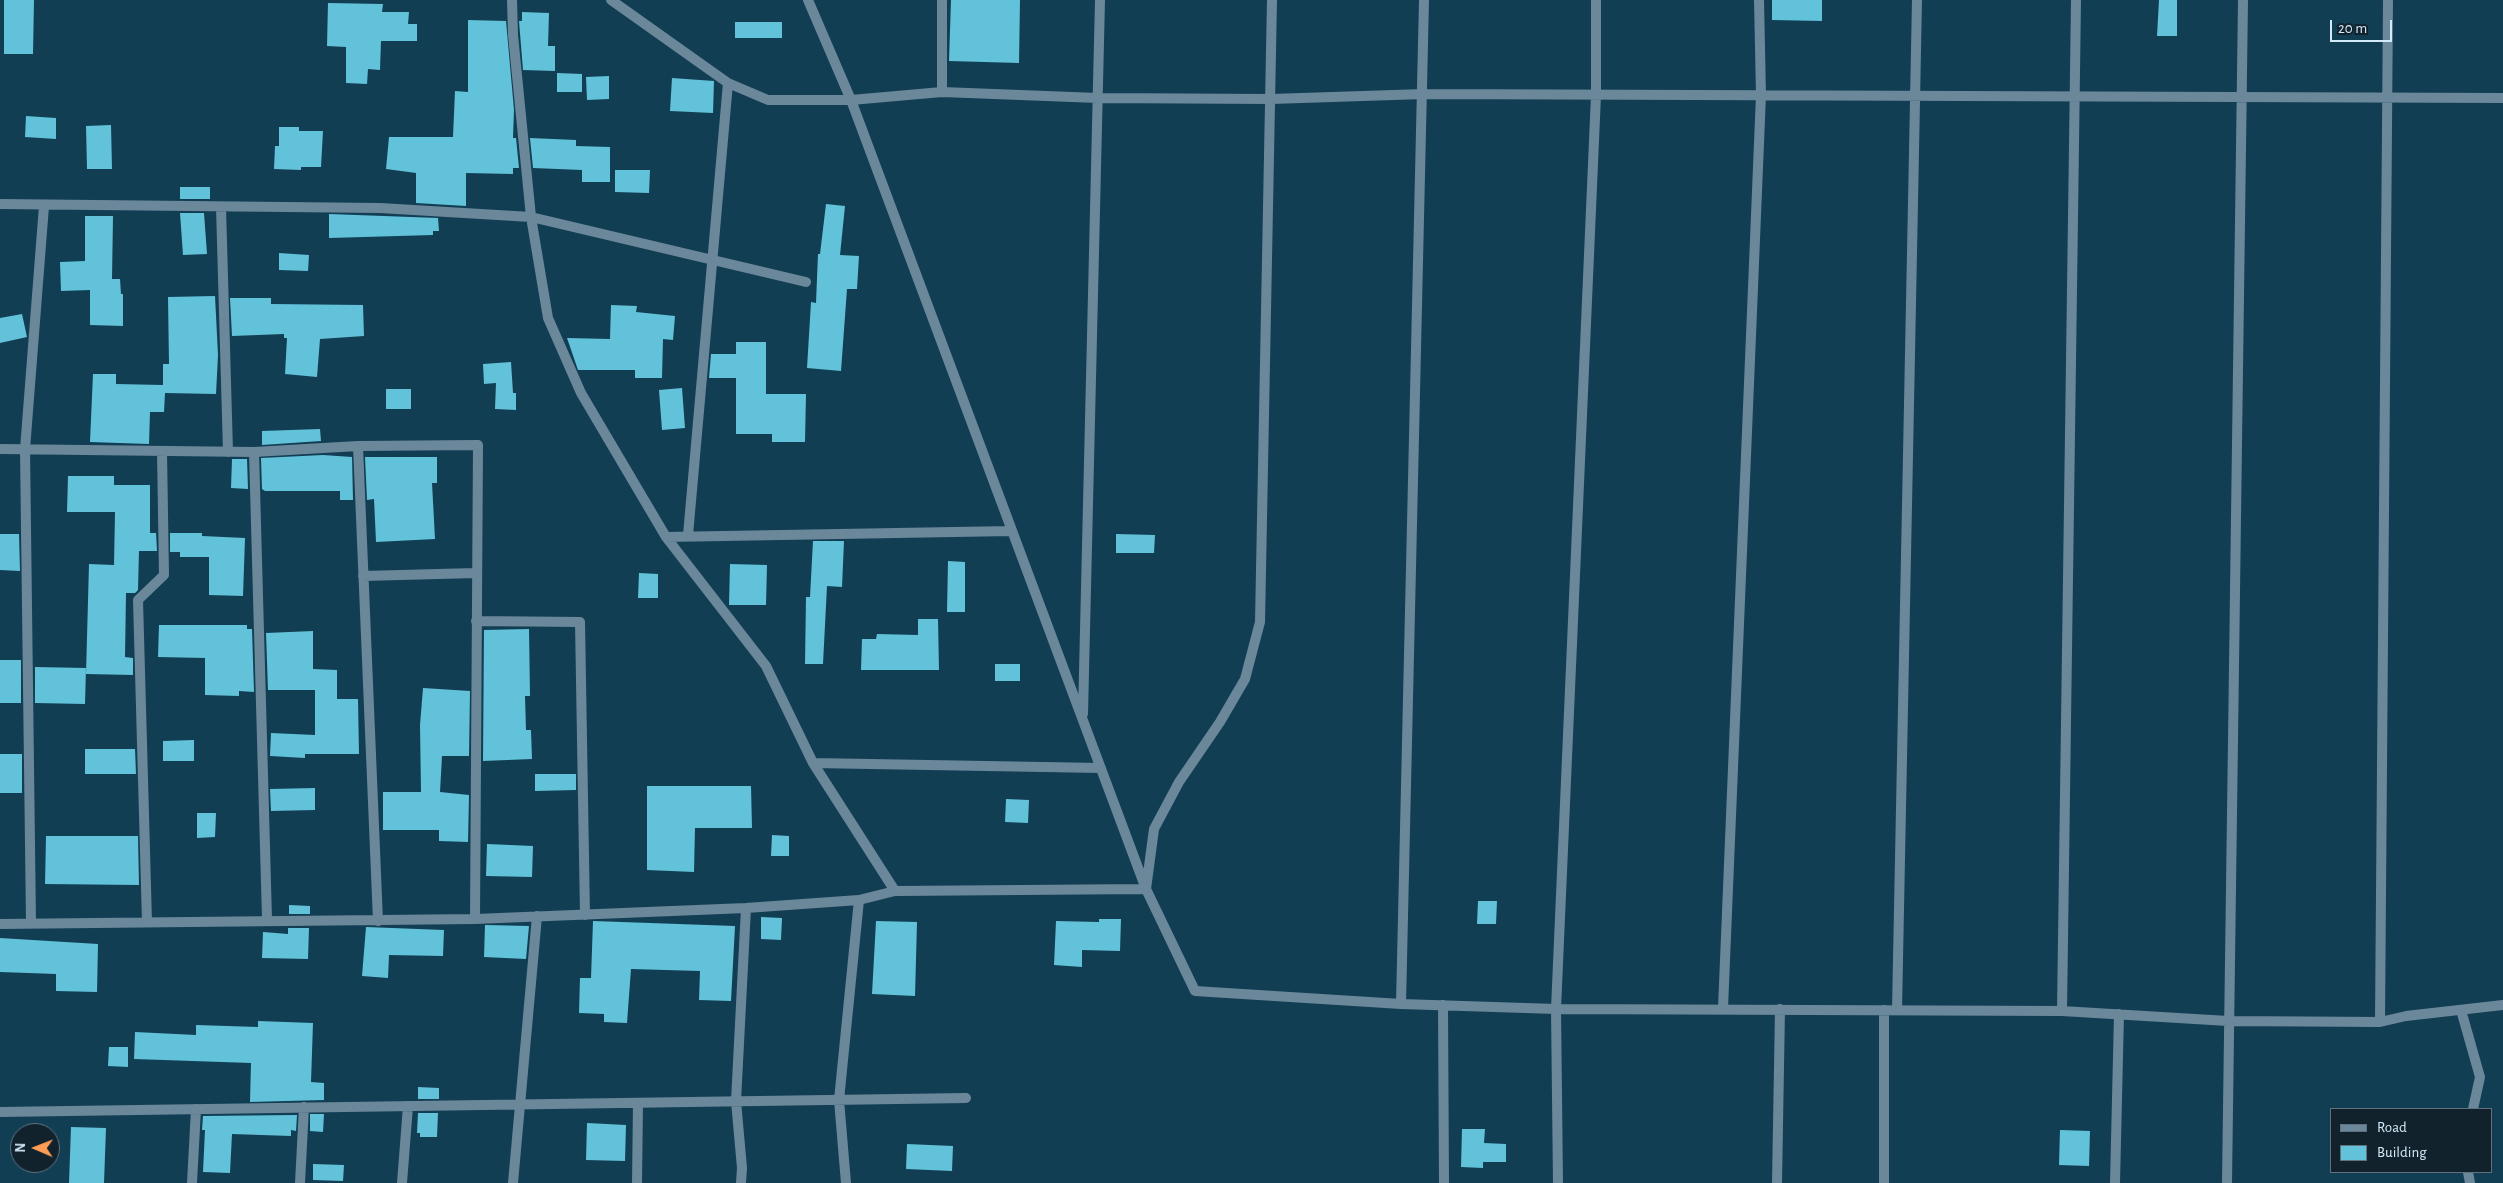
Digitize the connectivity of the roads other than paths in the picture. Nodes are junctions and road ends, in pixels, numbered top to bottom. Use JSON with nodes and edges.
{"nodes":[{"id":1,"x":512,"y":0,"type":"edge"},
{"id":2,"x":611,"y":0,"type":"edge"},
{"id":3,"x":808,"y":0,"type":"edge"},
{"id":4,"x":942,"y":0,"type":"edge"},
{"id":5,"x":1100,"y":0,"type":"edge"},
{"id":6,"x":1272,"y":0,"type":"edge"},
{"id":7,"x":1424,"y":0,"type":"edge"},
{"id":8,"x":1596,"y":0,"type":"edge"},
{"id":9,"x":1759,"y":0,"type":"edge"},
{"id":10,"x":1916,"y":0,"type":"edge"},
{"id":11,"x":2076,"y":0,"type":"edge"},
{"id":12,"x":2242,"y":0,"type":"edge"},
{"id":13,"x":2388,"y":0,"type":"edge"},
{"id":14,"x":728,"y":83,"type":"junction"},
{"id":15,"x":942,"y":92,"type":"junction"},
{"id":16,"x":1424,"y":94,"type":"junction"},
{"id":17,"x":1596,"y":95,"type":"junction"},
{"id":18,"x":1760,"y":95,"type":"junction"},
{"id":19,"x":1915,"y":96,"type":"junction"},
{"id":20,"x":2075,"y":96,"type":"junction"},
{"id":21,"x":2388,"y":96,"type":"junction"},
{"id":22,"x":1098,"y":98,"type":"junction"},
{"id":23,"x":2242,"y":98,"type":"junction"},
{"id":24,"x":2503,"y":98,"type":"edge"},
{"id":25,"x":1271,"y":99,"type":"junction"},
{"id":26,"x":851,"y":100,"type":"junction"},
{"id":27,"x":0,"y":204,"type":"edge"},
{"id":28,"x":44,"y":206,"type":"junction"},
{"id":29,"x":221,"y":208,"type":"junction"},
{"id":30,"x":531,"y":217,"type":"junction"},
{"id":31,"x":712,"y":261,"type":"junction"},
{"id":32,"x":806,"y":282,"type":"dead end"},
{"id":33,"x":358,"y":446,"type":"junction"},
{"id":34,"x":0,"y":449,"type":"edge"},
{"id":35,"x":25,"y":449,"type":"junction"},
{"id":36,"x":162,"y":451,"type":"junction"},
{"id":37,"x":228,"y":452,"type":"junction"},
{"id":38,"x":254,"y":452,"type":"junction"},
{"id":39,"x":1012,"y":531,"type":"junction"},
{"id":40,"x":688,"y":535,"type":"junction"},
{"id":41,"x":666,"y":537,"type":"junction"},
{"id":42,"x":476,"y":574,"type":"junction"},
{"id":43,"x":363,"y":576,"type":"junction"},
{"id":44,"x":476,"y":621,"type":"junction"},
{"id":45,"x":1083,"y":718,"type":"junction"},
{"id":46,"x":814,"y":763,"type":"junction"},
{"id":47,"x":1101,"y":768,"type":"junction"},
{"id":48,"x":1146,"y":889,"type":"junction"},
{"id":49,"x":896,"y":890,"type":"junction"},
{"id":50,"x":859,"y":900,"type":"junction"},
{"id":51,"x":746,"y":908,"type":"junction"},
{"id":52,"x":585,"y":915,"type":"junction"},
{"id":53,"x":537,"y":916,"type":"junction"},
{"id":54,"x":476,"y":919,"type":"junction"},
{"id":55,"x":268,"y":920,"type":"junction"},
{"id":56,"x":378,"y":921,"type":"junction"},
{"id":57,"x":147,"y":922,"type":"junction"},
{"id":58,"x":31,"y":923,"type":"junction"},
{"id":59,"x":0,"y":924,"type":"edge"},
{"id":60,"x":1401,"y":1004,"type":"junction"},
{"id":61,"x":1443,"y":1005,"type":"junction"},
{"id":62,"x":2503,"y":1005,"type":"edge"},
{"id":63,"x":1723,"y":1008,"type":"junction"},
{"id":64,"x":1556,"y":1009,"type":"junction"},
{"id":65,"x":1780,"y":1009,"type":"junction"},
{"id":66,"x":1884,"y":1010,"type":"junction"},
{"id":67,"x":1897,"y":1010,"type":"junction"},
{"id":68,"x":2461,"y":1010,"type":"junction"},
{"id":69,"x":2062,"y":1011,"type":"junction"},
{"id":70,"x":2118,"y":1014,"type":"junction"},
{"id":71,"x":2228,"y":1021,"type":"junction"},
{"id":72,"x":2380,"y":1022,"type":"junction"},
{"id":73,"x":966,"y":1098,"type":"dead end"},
{"id":74,"x":839,"y":1100,"type":"junction"},
{"id":75,"x":736,"y":1101,"type":"junction"},
{"id":76,"x":638,"y":1103,"type":"junction"},
{"id":77,"x":521,"y":1105,"type":"junction"},
{"id":78,"x":408,"y":1106,"type":"junction"},
{"id":79,"x":304,"y":1108,"type":"junction"},
{"id":80,"x":2473,"y":1108,"type":"edge"},
{"id":81,"x":196,"y":1109,"type":"junction"},
{"id":82,"x":0,"y":1112,"type":"edge"},
{"id":83,"x":192,"y":1183,"type":"edge"},
{"id":84,"x":300,"y":1183,"type":"edge"},
{"id":85,"x":402,"y":1183,"type":"edge"},
{"id":86,"x":513,"y":1183,"type":"edge"},
{"id":87,"x":637,"y":1183,"type":"edge"},
{"id":88,"x":741,"y":1183,"type":"edge"},
{"id":89,"x":846,"y":1183,"type":"edge"},
{"id":90,"x":1444,"y":1183,"type":"edge"},
{"id":91,"x":1558,"y":1183,"type":"edge"},
{"id":92,"x":1777,"y":1183,"type":"edge"},
{"id":93,"x":1884,"y":1183,"type":"edge"},
{"id":94,"x":2115,"y":1183,"type":"edge"},
{"id":95,"x":2227,"y":1183,"type":"edge"}],
"edges":[{"from":1,"to":30,"type":"street"},
{"from":2,"to":14,"type":"street"},
{"from":3,"to":26,"type":"street"},
{"from":4,"to":15,"type":"street"},
{"from":5,"to":22,"type":"street"},
{"from":6,"to":25,"type":"street"},
{"from":7,"to":16,"type":"street"},
{"from":8,"to":17,"type":"street"},
{"from":9,"to":18,"type":"street"},
{"from":10,"to":19,"type":"street"},
{"from":11,"to":20,"type":"street"},
{"from":12,"to":23,"type":"street"},
{"from":13,"to":21,"type":"street"},
{"from":14,"to":26,"type":"street"},
{"from":14,"to":31,"type":"street"},
{"from":15,"to":22,"type":"street"},
{"from":15,"to":26,"type":"street"},
{"from":16,"to":17,"type":"street"},
{"from":16,"to":25,"type":"street"},
{"from":16,"to":60,"type":"street"},
{"from":17,"to":18,"type":"street"},
{"from":17,"to":64,"type":"street"},
{"from":18,"to":19,"type":"street"},
{"from":18,"to":63,"type":"street"},
{"from":19,"to":20,"type":"street"},
{"from":19,"to":67,"type":"street"},
{"from":20,"to":23,"type":"street"},
{"from":20,"to":69,"type":"street"},
{"from":21,"to":23,"type":"street"},
{"from":21,"to":24,"type":"street"},
{"from":21,"to":72,"type":"street"},
{"from":22,"to":25,"type":"street"},
{"from":22,"to":45,"type":"street"},
{"from":23,"to":71,"type":"street"},
{"from":25,"to":48,"type":"street"},
{"from":26,"to":39,"type":"street"},
{"from":27,"to":28,"type":"street"},
{"from":28,"to":29,"type":"street"},
{"from":28,"to":35,"type":"street"},
{"from":29,"to":30,"type":"street"},
{"from":29,"to":37,"type":"street"},
{"from":30,"to":31,"type":"street"},
{"from":30,"to":41,"type":"street"},
{"from":31,"to":32,"type":"street"},
{"from":31,"to":40,"type":"street"},
{"from":33,"to":38,"type":"street"},
{"from":33,"to":42,"type":"street"},
{"from":33,"to":43,"type":"street"},
{"from":34,"to":35,"type":"street"},
{"from":35,"to":36,"type":"street"},
{"from":35,"to":58,"type":"street"},
{"from":36,"to":37,"type":"street"},
{"from":36,"to":57,"type":"street"},
{"from":37,"to":38,"type":"street"},
{"from":38,"to":55,"type":"street"},
{"from":39,"to":40,"type":"street"},
{"from":39,"to":45,"type":"street"},
{"from":40,"to":41,"type":"street"},
{"from":41,"to":46,"type":"street"},
{"from":42,"to":43,"type":"street"},
{"from":42,"to":44,"type":"street"},
{"from":43,"to":56,"type":"street"},
{"from":44,"to":52,"type":"street"},
{"from":44,"to":54,"type":"street"},
{"from":45,"to":47,"type":"street"},
{"from":46,"to":47,"type":"street"},
{"from":46,"to":49,"type":"street"},
{"from":47,"to":48,"type":"street"},
{"from":48,"to":49,"type":"street"},
{"from":48,"to":60,"type":"street"},
{"from":49,"to":50,"type":"street"},
{"from":50,"to":51,"type":"street"},
{"from":50,"to":74,"type":"street"},
{"from":51,"to":52,"type":"street"},
{"from":51,"to":75,"type":"street"},
{"from":52,"to":53,"type":"street"},
{"from":53,"to":54,"type":"street"},
{"from":53,"to":77,"type":"street"},
{"from":54,"to":56,"type":"street"},
{"from":55,"to":56,"type":"street"},
{"from":55,"to":57,"type":"street"},
{"from":57,"to":58,"type":"street"},
{"from":58,"to":59,"type":"street"},
{"from":60,"to":61,"type":"street"},
{"from":61,"to":64,"type":"street"},
{"from":61,"to":90,"type":"street"},
{"from":62,"to":68,"type":"street"},
{"from":63,"to":64,"type":"street"},
{"from":63,"to":65,"type":"street"},
{"from":64,"to":91,"type":"street"},
{"from":65,"to":66,"type":"street"},
{"from":65,"to":92,"type":"street"},
{"from":66,"to":67,"type":"street"},
{"from":66,"to":93,"type":"street"},
{"from":67,"to":69,"type":"street"},
{"from":68,"to":72,"type":"street"},
{"from":68,"to":80,"type":"street"},
{"from":69,"to":70,"type":"street"},
{"from":70,"to":71,"type":"street"},
{"from":70,"to":94,"type":"street"},
{"from":71,"to":72,"type":"street"},
{"from":71,"to":95,"type":"street"},
{"from":73,"to":74,"type":"street"},
{"from":74,"to":75,"type":"street"},
{"from":74,"to":89,"type":"street"},
{"from":75,"to":76,"type":"street"},
{"from":75,"to":88,"type":"street"},
{"from":76,"to":77,"type":"street"},
{"from":76,"to":87,"type":"street"},
{"from":77,"to":78,"type":"street"},
{"from":77,"to":86,"type":"street"},
{"from":78,"to":79,"type":"street"},
{"from":78,"to":85,"type":"street"},
{"from":79,"to":81,"type":"street"},
{"from":79,"to":84,"type":"street"},
{"from":81,"to":82,"type":"street"},
{"from":81,"to":83,"type":"street"}]}
